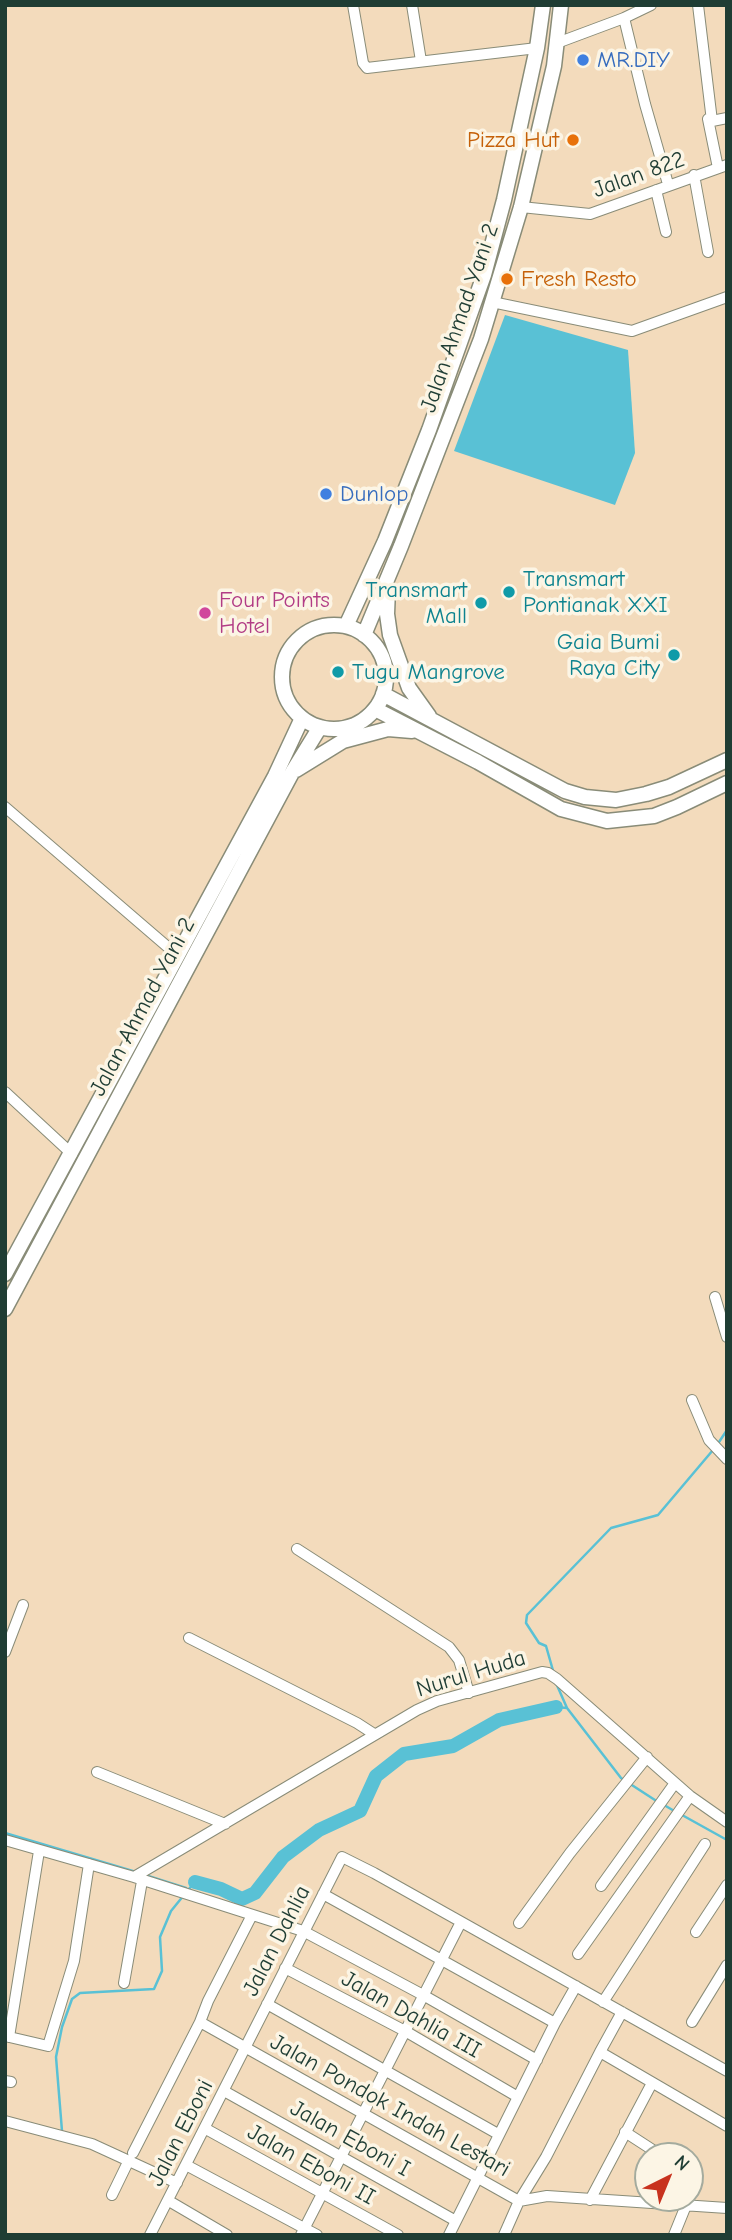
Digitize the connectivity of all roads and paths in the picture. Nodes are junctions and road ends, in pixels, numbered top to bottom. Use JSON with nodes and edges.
{"nodes":[{"id":1,"x":353,"y":5,"type":"edge"},
{"id":2,"x":412,"y":5,"type":"edge"},
{"id":3,"x":543,"y":5,"type":"edge"},
{"id":4,"x":561,"y":5,"type":"edge"},
{"id":5,"x":651,"y":5,"type":"edge"},
{"id":6,"x":698,"y":5,"type":"edge"},
{"id":7,"x":624,"y":18,"type":"junction"},
{"id":8,"x":557,"y":43,"type":"junction"},
{"id":9,"x":537,"y":48,"type":"junction"},
{"id":10,"x":421,"y":61,"type":"junction"},
{"id":11,"x":727,"y":118,"type":"edge"},
{"id":12,"x":708,"y":119,"type":"dead end"},
{"id":13,"x":722,"y":166,"type":"edge"},
{"id":14,"x":694,"y":175,"type":"junction"},
{"id":15,"x":668,"y":184,"type":"junction"},
{"id":16,"x":656,"y":190,"type":"junction"},
{"id":17,"x":521,"y":207,"type":"junction"},
{"id":18,"x":666,"y":232,"type":"dead end"},
{"id":19,"x":708,"y":252,"type":"dead end"},
{"id":20,"x":727,"y":297,"type":"edge"},
{"id":21,"x":492,"y":302,"type":"junction"},
{"id":22,"x":389,"y":577,"type":"junction"},
{"id":23,"x":346,"y":626,"type":"junction"},
{"id":24,"x":364,"y":635,"type":"junction"},
{"id":25,"x":383,"y":694,"type":"junction"},
{"id":26,"x":375,"y":709,"type":"junction"},
{"id":27,"x":302,"y":718,"type":"junction"},
{"id":28,"x":430,"y":719,"type":"junction"},
{"id":29,"x":320,"y":727,"type":"junction"},
{"id":30,"x":421,"y":732,"type":"junction"},
{"id":31,"x":727,"y":760,"type":"edge"},
{"id":32,"x":293,"y":771,"type":"junction"},
{"id":33,"x":727,"y":783,"type":"edge"},
{"id":34,"x":5,"y":807,"type":"edge"},
{"id":35,"x":177,"y":955,"type":"junction"},
{"id":36,"x":5,"y":1092,"type":"edge"},
{"id":37,"x":72,"y":1154,"type":"junction"},
{"id":38,"x":5,"y":1274,"type":"edge"},
{"id":39,"x":715,"y":1297,"type":"dead end"},
{"id":40,"x":5,"y":1309,"type":"edge"},
{"id":41,"x":727,"y":1337,"type":"edge"},
{"id":42,"x":692,"y":1400,"type":"dead end"},
{"id":43,"x":727,"y":1459,"type":"edge"},
{"id":44,"x":297,"y":1549,"type":"dead end"},
{"id":45,"x":23,"y":1605,"type":"dead end"},
{"id":46,"x":189,"y":1638,"type":"dead end"},
{"id":47,"x":5,"y":1652,"type":"edge"},
{"id":48,"x":469,"y":1693,"type":"junction"},
{"id":49,"x":374,"y":1734,"type":"junction"},
{"id":50,"x":647,"y":1757,"type":"junction"},
{"id":51,"x":97,"y":1772,"type":"dead end"},
{"id":52,"x":675,"y":1783,"type":"junction"},
{"id":53,"x":690,"y":1796,"type":"junction"},
{"id":54,"x":727,"y":1822,"type":"edge"},
{"id":55,"x":225,"y":1824,"type":"junction"},
{"id":56,"x":5,"y":1840,"type":"edge"},
{"id":57,"x":705,"y":1844,"type":"dead end"},
{"id":58,"x":39,"y":1851,"type":"junction"},
{"id":59,"x":89,"y":1864,"type":"junction"},
{"id":60,"x":138,"y":1879,"type":"junction"},
{"id":61,"x":727,"y":1885,"type":"edge"},
{"id":62,"x":601,"y":1886,"type":"dead end"},
{"id":63,"x":323,"y":1894,"type":"junction"},
{"id":64,"x":252,"y":1915,"type":"junction"},
{"id":65,"x":461,"y":1922,"type":"junction"},
{"id":66,"x":519,"y":1923,"type":"dead end"},
{"id":67,"x":303,"y":1931,"type":"junction"},
{"id":68,"x":696,"y":1932,"type":"dead end"},
{"id":69,"x":578,"y":1954,"type":"dead end"},
{"id":70,"x":442,"y":1960,"type":"junction"},
{"id":71,"x":727,"y":1965,"type":"edge"},
{"id":72,"x":285,"y":1968,"type":"junction"},
{"id":73,"x":124,"y":1983,"type":"dead end"},
{"id":74,"x":576,"y":1986,"type":"junction"},
{"id":75,"x":423,"y":1995,"type":"junction"},
{"id":76,"x":603,"y":2002,"type":"junction"},
{"id":77,"x":267,"y":2004,"type":"junction"},
{"id":78,"x":622,"y":2012,"type":"junction"},
{"id":79,"x":200,"y":2022,"type":"junction"},
{"id":80,"x":692,"y":2022,"type":"dead end"},
{"id":81,"x":555,"y":2023,"type":"junction"},
{"id":82,"x":405,"y":2031,"type":"junction"},
{"id":83,"x":7,"y":2037,"type":"edge"},
{"id":84,"x":244,"y":2046,"type":"junction"},
{"id":85,"x":600,"y":2052,"type":"junction"},
{"id":86,"x":537,"y":2060,"type":"junction"},
{"id":87,"x":386,"y":2069,"type":"junction"},
{"id":88,"x":727,"y":2071,"type":"edge"},
{"id":89,"x":652,"y":2083,"type":"junction"},
{"id":90,"x":224,"y":2091,"type":"junction"},
{"id":91,"x":518,"y":2097,"type":"junction"},
{"id":92,"x":365,"y":2113,"type":"junction"},
{"id":93,"x":5,"y":2121,"type":"edge"},
{"id":94,"x":727,"y":2126,"type":"edge"},
{"id":95,"x":206,"y":2129,"type":"junction"},
{"id":96,"x":625,"y":2132,"type":"junction"},
{"id":97,"x":498,"y":2134,"type":"junction"},
{"id":98,"x":640,"y":2142,"type":"edge"},
{"id":99,"x":131,"y":2156,"type":"junction"},
{"id":100,"x":342,"y":2156,"type":"junction"},
{"id":101,"x":186,"y":2165,"type":"junction"},
{"id":102,"x":477,"y":2177,"type":"junction"},
{"id":103,"x":177,"y":2183,"type":"junction"},
{"id":104,"x":323,"y":2192,"type":"junction"},
{"id":105,"x":111,"y":2195,"type":"dead end"},
{"id":106,"x":590,"y":2200,"type":"junction"},
{"id":107,"x":169,"y":2201,"type":"junction"},
{"id":108,"x":519,"y":2201,"type":"junction"},
{"id":109,"x":634,"y":2201,"type":"edge"},
{"id":110,"x":704,"y":2204,"type":"edge"},
{"id":111,"x":727,"y":2208,"type":"edge"},
{"id":112,"x":684,"y":2212,"type":"edge"},
{"id":113,"x":456,"y":2221,"type":"junction"},
{"id":114,"x":302,"y":2231,"type":"edge"},
{"id":115,"x":150,"y":2235,"type":"edge"},
{"id":116,"x":227,"y":2235,"type":"edge"},
{"id":117,"x":317,"y":2235,"type":"edge"},
{"id":118,"x":398,"y":2235,"type":"edge"},
{"id":119,"x":449,"y":2235,"type":"edge"},
{"id":120,"x":504,"y":2235,"type":"edge"},
{"id":121,"x":674,"y":2235,"type":"edge"}],
"edges":[{"from":1,"to":10,"type":"street"},
{"from":2,"to":10,"type":"street"},
{"from":3,"to":9,"type":"highway","name":"Jalan Ahmad Yani 2"},
{"from":4,"to":8,"type":"highway","name":"Jalan Ahmad Yani 2"},
{"from":5,"to":7,"type":"street"},
{"from":6,"to":11,"type":"street"},
{"from":7,"to":8,"type":"street"},
{"from":7,"to":15,"type":"street"},
{"from":8,"to":17,"type":"highway","name":"Jalan Ahmad Yani 2"},
{"from":9,"to":10,"type":"street"},
{"from":9,"to":23,"type":"highway","name":"Jalan Ahmad Yani 2"},
{"from":12,"to":13,"type":"street"},
{"from":13,"to":14,"type":"street","name":"Jalan 822"},
{"from":14,"to":15,"type":"street","name":"Jalan 822"},
{"from":14,"to":19,"type":"street"},
{"from":15,"to":16,"type":"street","name":"Jalan 822"},
{"from":16,"to":17,"type":"street","name":"Jalan 822"},
{"from":16,"to":18,"type":"street"},
{"from":17,"to":21,"type":"highway","name":"Jalan Ahmad Yani 2"},
{"from":20,"to":21,"type":"street"},
{"from":21,"to":22,"type":"highway","name":"Jalan Ahmad Yani 2"},
{"from":22,"to":24,"type":"highway","name":"Jalan Ahmad Yani 2"},
{"from":22,"to":28,"type":"highway"},
{"from":23,"to":24,"type":"highway"},
{"from":23,"to":27,"type":"highway"},
{"from":24,"to":25,"type":"highway"},
{"from":25,"to":26,"type":"highway"},
{"from":25,"to":28,"type":"highway"},
{"from":26,"to":29,"type":"highway"},
{"from":26,"to":30,"type":"highway"},
{"from":27,"to":29,"type":"highway"},
{"from":27,"to":35,"type":"highway","name":"Jalan Ahmad Yani 2"},
{"from":28,"to":31,"type":"highway"},
{"from":29,"to":32,"type":"highway","name":"Jalan Ahmad Yani 2"},
{"from":30,"to":32,"type":"highway"},
{"from":30,"to":33,"type":"highway"},
{"from":32,"to":40,"type":"highway","name":"Jalan Ahmad Yani 2"},
{"from":34,"to":35,"type":"street"},
{"from":35,"to":37,"type":"highway","name":"Jalan Ahmad Yani 2"},
{"from":36,"to":37,"type":"street"},
{"from":37,"to":38,"type":"highway","name":"Jalan Ahmad Yani 2"},
{"from":39,"to":41,"type":"street"},
{"from":42,"to":43,"type":"street"},
{"from":44,"to":48,"type":"street"},
{"from":45,"to":47,"type":"street"},
{"from":46,"to":49,"type":"street"},
{"from":48,"to":49,"type":"street","name":"Nurul Huda"},
{"from":48,"to":50,"type":"street","name":"Nurul Huda"},
{"from":49,"to":55,"type":"street","name":"Nurul Huda"},
{"from":50,"to":52,"type":"street","name":"Nurul Huda"},
{"from":50,"to":66,"type":"street"},
{"from":51,"to":55,"type":"street"},
{"from":52,"to":53,"type":"street","name":"Nurul Huda"},
{"from":52,"to":62,"type":"street"},
{"from":53,"to":54,"type":"street","name":"Nurul Huda"},
{"from":53,"to":69,"type":"street"},
{"from":55,"to":60,"type":"street","name":"Nurul Huda"},
{"from":56,"to":58,"type":"street"},
{"from":57,"to":76,"type":"street"},
{"from":58,"to":59,"type":"street"},
{"from":58,"to":83,"type":"street"},
{"from":59,"to":60,"type":"street"},
{"from":59,"to":83,"type":"street"},
{"from":60,"to":64,"type":"street"},
{"from":60,"to":73,"type":"street"},
{"from":61,"to":68,"type":"street"},
{"from":63,"to":65,"type":"street","name":"Jalan Dahlia"},
{"from":63,"to":67,"type":"street","name":"Jalan Dahlia"},
{"from":63,"to":70,"type":"street"},
{"from":64,"to":67,"type":"street"},
{"from":64,"to":79,"type":"street"},
{"from":65,"to":70,"type":"street"},
{"from":65,"to":74,"type":"street"},
{"from":67,"to":72,"type":"street","name":"Jalan Dahlia"},
{"from":67,"to":75,"type":"street"},
{"from":70,"to":75,"type":"street"},
{"from":70,"to":81,"type":"street"},
{"from":71,"to":80,"type":"street"},
{"from":72,"to":77,"type":"street","name":"Jalan Dahlia"},
{"from":72,"to":82,"type":"street","name":"Jalan Dahlia III"},
{"from":74,"to":76,"type":"street"},
{"from":74,"to":81,"type":"street"},
{"from":75,"to":82,"type":"street"},
{"from":75,"to":86,"type":"street"},
{"from":76,"to":78,"type":"street"},
{"from":77,"to":84,"type":"street","name":"Jalan Dahlia"},
{"from":77,"to":87,"type":"street"},
{"from":78,"to":85,"type":"street"},
{"from":78,"to":88,"type":"street"},
{"from":79,"to":84,"type":"street","name":"Jalan Pondok Indah Lestari"},
{"from":79,"to":99,"type":"street"},
{"from":81,"to":86,"type":"street"},
{"from":82,"to":87,"type":"street"},
{"from":82,"to":91,"type":"street","name":"Jalan Dahlia III"},
{"from":84,"to":90,"type":"street","name":"Jalan Eboni"},
{"from":84,"to":92,"type":"street","name":"Jalan Pondok Indah Lestari"},
{"from":85,"to":89,"type":"street"},
{"from":85,"to":108,"type":"street"},
{"from":86,"to":91,"type":"street"},
{"from":87,"to":92,"type":"street"},
{"from":87,"to":97,"type":"street"},
{"from":89,"to":94,"type":"street"},
{"from":89,"to":96,"type":"street"},
{"from":90,"to":95,"type":"street","name":"Jalan Eboni"},
{"from":90,"to":100,"type":"street","name":"Jalan Eboni I"},
{"from":91,"to":97,"type":"street"},
{"from":92,"to":100,"type":"street"},
{"from":92,"to":102,"type":"street","name":"Jalan Pondok Indah Lestari"},
{"from":93,"to":99,"type":"street"},
{"from":95,"to":101,"type":"street","name":"Jalan Eboni"},
{"from":95,"to":104,"type":"street","name":"Jalan Eboni II"},
{"from":96,"to":98,"type":"street"},
{"from":96,"to":106,"type":"street"},
{"from":97,"to":102,"type":"street"},
{"from":99,"to":103,"type":"street"},
{"from":99,"to":105,"type":"street"},
{"from":100,"to":104,"type":"street"},
{"from":100,"to":113,"type":"street","name":"Jalan Eboni I"},
{"from":101,"to":103,"type":"street","name":"Jalan Eboni"},
{"from":101,"to":114,"type":"street"},
{"from":102,"to":108,"type":"street","name":"Jalan Pondok Indah Lestari"},
{"from":102,"to":113,"type":"street"},
{"from":103,"to":107,"type":"street","name":"Jalan Eboni"},
{"from":104,"to":114,"type":"street"},
{"from":104,"to":118,"type":"street","name":"Jalan Eboni II"},
{"from":106,"to":108,"type":"street","name":"Jalan Pondok Indah Lestari"},
{"from":106,"to":109,"type":"street","name":"Jalan Pondok Indah Lestari"},
{"from":107,"to":115,"type":"street","name":"Jalan Eboni"},
{"from":107,"to":116,"type":"street"},
{"from":108,"to":120,"type":"street"},
{"from":110,"to":111,"type":"street","name":"Jalan Pondok Indah Lestari"},
{"from":112,"to":121,"type":"street"},
{"from":113,"to":119,"type":"street"},
{"from":114,"to":117,"type":"street"}]}
